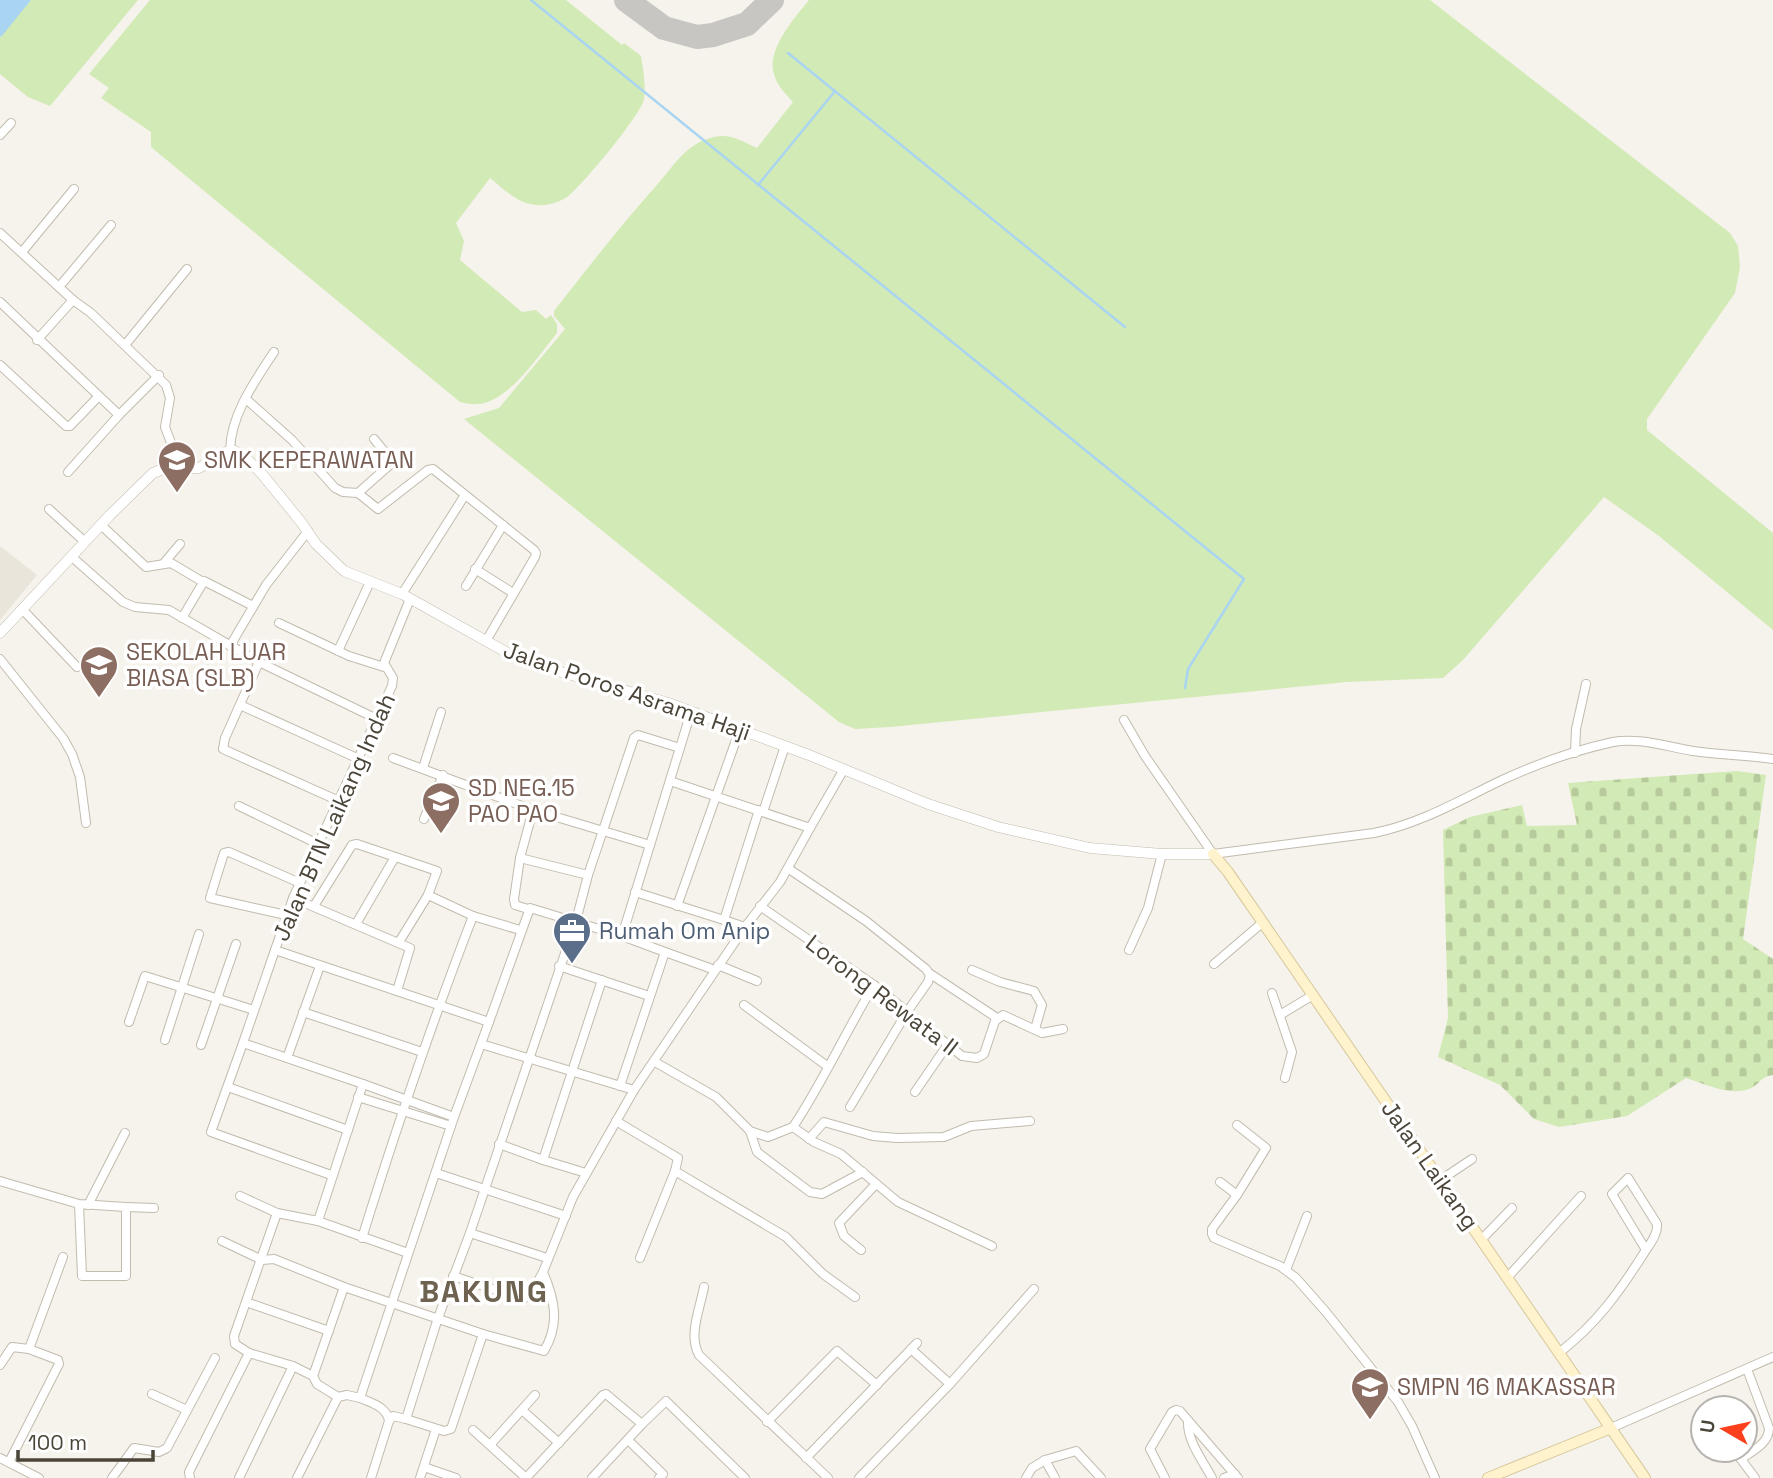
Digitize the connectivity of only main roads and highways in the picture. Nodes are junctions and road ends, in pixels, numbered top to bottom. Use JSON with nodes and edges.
{"nodes":[{"id":1,"x":1213,"y":854,"type":"road end"},
{"id":2,"x":1611,"y":1428,"type":"junction"},
{"id":3,"x":1488,"y":1478,"type":"edge"},
{"id":4,"x":1645,"y":1478,"type":"edge"}],
"edges":[{"from":1,"to":2,"type":"main road","name":"Jalan Laikang"},
{"from":2,"to":3,"type":"main road"},
{"from":2,"to":4,"type":"main road","name":"Jalan Laikang"}]}
